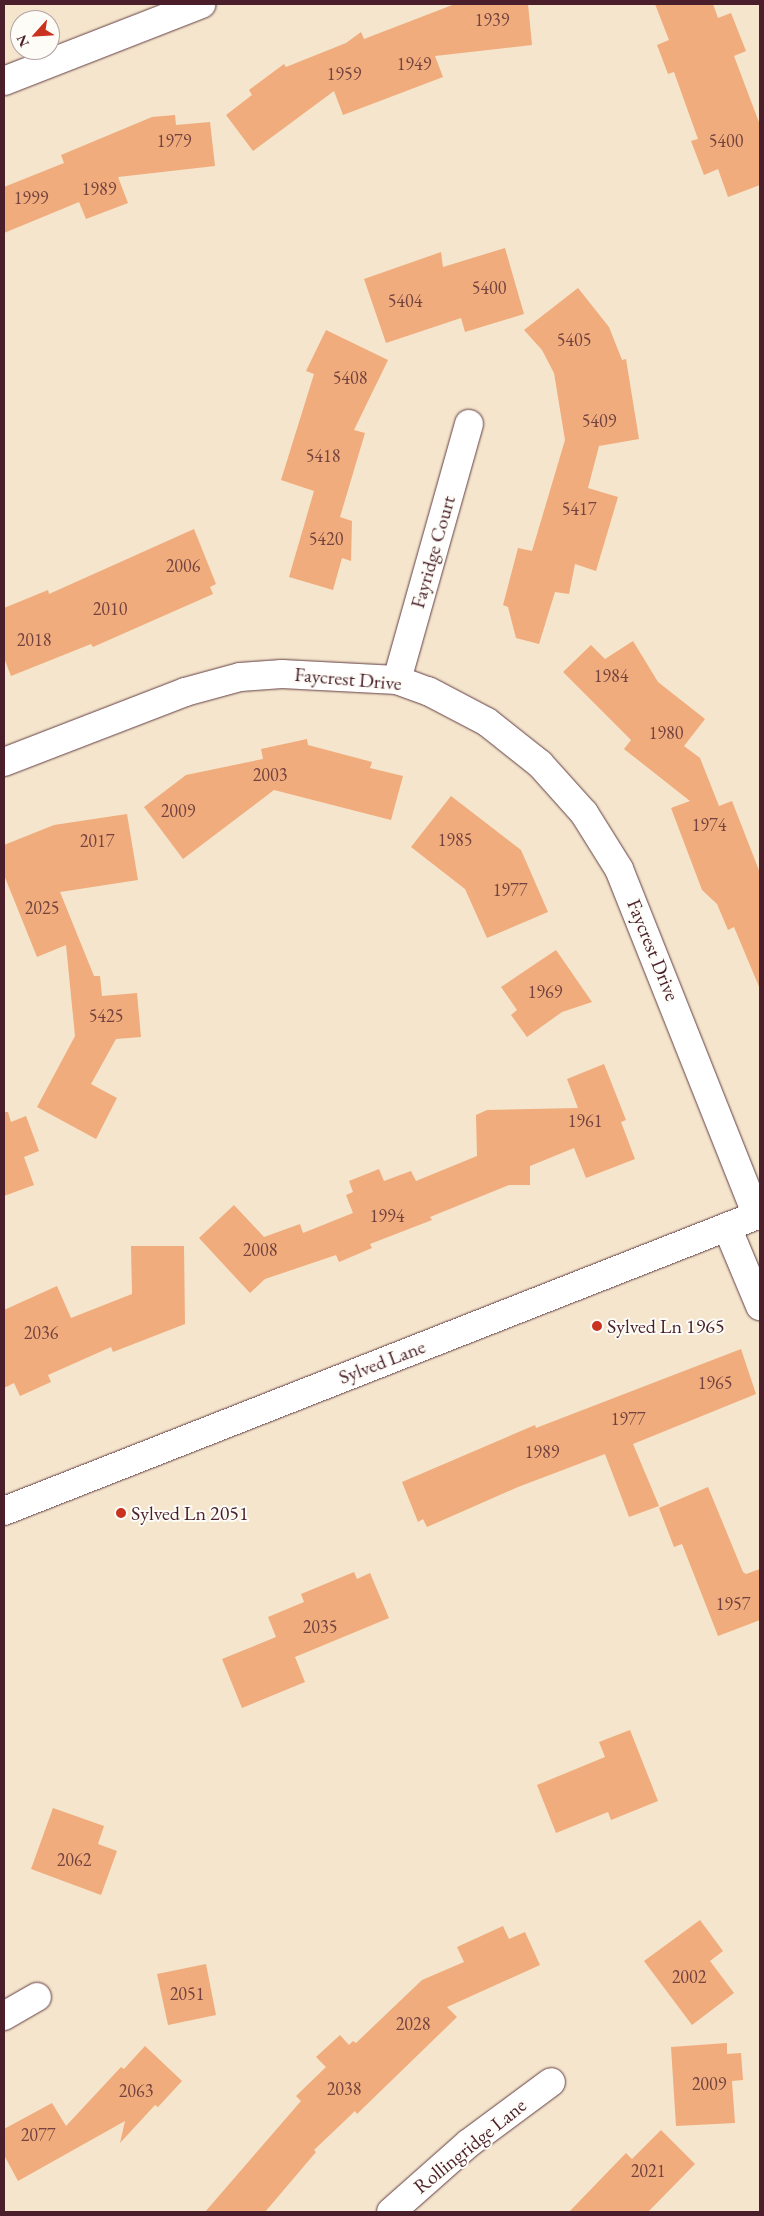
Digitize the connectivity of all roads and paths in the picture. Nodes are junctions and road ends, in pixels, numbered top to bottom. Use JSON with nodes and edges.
{"nodes":[{"id":1,"x":201,"y":4,"type":"edge"},
{"id":2,"x":4,"y":81,"type":"edge"},
{"id":3,"x":469,"y":424,"type":"dead end"},
{"id":4,"x":397,"y":680,"type":"junction"},
{"id":5,"x":4,"y":762,"type":"edge"},
{"id":6,"x":759,"y":1215,"type":"edge"},
{"id":7,"x":727,"y":1227,"type":"junction"},
{"id":8,"x":760,"y":1306,"type":"edge"},
{"id":9,"x":4,"y":1511,"type":"edge"},
{"id":10,"x":37,"y":1997,"type":"dead end"},
{"id":11,"x":4,"y":2016,"type":"edge"},
{"id":12,"x":551,"y":2082,"type":"dead end"},
{"id":13,"x":391,"y":2212,"type":"edge"}],
"edges":[{"from":1,"to":2,"type":"street"},
{"from":3,"to":4,"type":"street","name":"Fayridge Court"},
{"from":4,"to":5,"type":"street","name":"Faycrest Drive"},
{"from":4,"to":6,"type":"street","name":"Faycrest Drive"},
{"from":6,"to":7,"type":"street","name":"Sylved Lane"},
{"from":7,"to":8,"type":"street"},
{"from":7,"to":9,"type":"street","name":"Sylved Lane"},
{"from":10,"to":11,"type":"street"},
{"from":12,"to":13,"type":"street","name":"Rollingridge Lane"}]}
